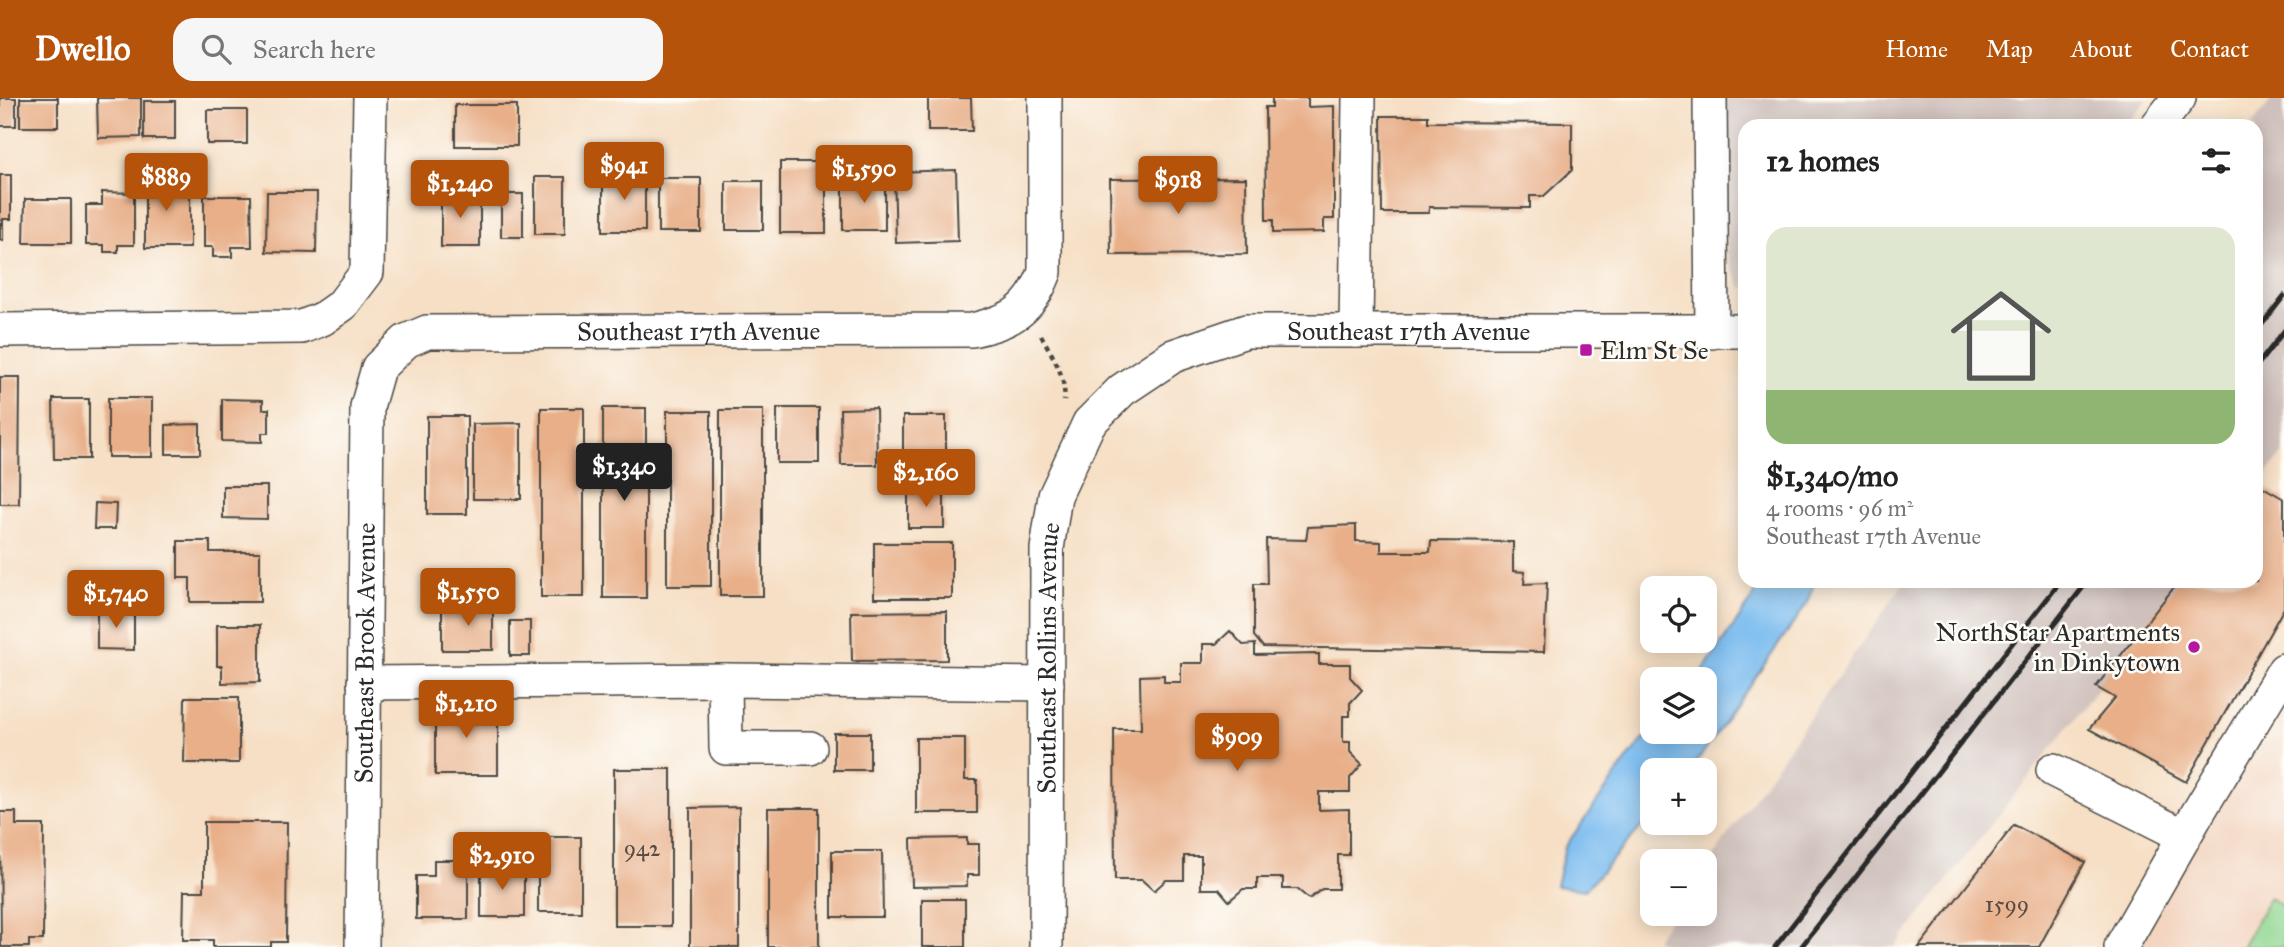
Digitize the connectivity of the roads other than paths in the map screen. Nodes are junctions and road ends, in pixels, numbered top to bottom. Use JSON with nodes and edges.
{"nodes":[{"id":1,"x":370,"y":98,"type":"edge"},
{"id":2,"x":1045,"y":98,"type":"edge"},
{"id":3,"x":1359,"y":98,"type":"edge"},
{"id":4,"x":1710,"y":98,"type":"edge"},
{"id":5,"x":2179,"y":98,"type":"edge"},
{"id":6,"x":2162,"y":119,"type":"edge"},
{"id":7,"x":0,"y":330,"type":"edge"},
{"id":8,"x":1356,"y":331,"type":"junction"},
{"id":9,"x":1738,"y":331,"type":"edge"},
{"id":10,"x":1712,"y":332,"type":"junction"},
{"id":11,"x":383,"y":362,"type":"joint"},
{"id":12,"x":1122,"y":390,"type":"joint"},
{"id":13,"x":2284,"y":670,"type":"edge"},
{"id":14,"x":725,"y":680,"type":"junction"},
{"id":15,"x":364,"y":683,"type":"junction"},
{"id":16,"x":1047,"y":684,"type":"junction"},
{"id":17,"x":810,"y":748,"type":"dead end"},
{"id":18,"x":2053,"y":770,"type":"dead end"},
{"id":19,"x":2184,"y":836,"type":"junction"},
{"id":20,"x":362,"y":947,"type":"edge"},
{"id":21,"x":1046,"y":947,"type":"edge"},
{"id":22,"x":2121,"y":947,"type":"edge"}],
"edges":[{"from":1,"to":7,"type":"street"},
{"from":2,"to":11,"type":"street","name":"Southeast 17th Avenue"},
{"from":3,"to":8,"type":"street"},
{"from":4,"to":10,"type":"street"},
{"from":5,"to":6,"type":"street"},
{"from":8,"to":10,"type":"street","name":"Southeast 17th Avenue"},
{"from":8,"to":12,"type":"street","name":"Southeast 17th Avenue"},
{"from":9,"to":10,"type":"street","name":"Southeast 17th Avenue"},
{"from":11,"to":15,"type":"street","name":"Southeast Brook Avenue"},
{"from":12,"to":16,"type":"street","name":"Southeast Rollins Avenue"},
{"from":13,"to":19,"type":"street"},
{"from":14,"to":15,"type":"street"},
{"from":14,"to":16,"type":"street"},
{"from":14,"to":17,"type":"street"},
{"from":15,"to":20,"type":"street","name":"Southeast Brook Avenue"},
{"from":16,"to":21,"type":"street","name":"Southeast Rollins Avenue"},
{"from":18,"to":19,"type":"street"},
{"from":19,"to":22,"type":"street"}]}
